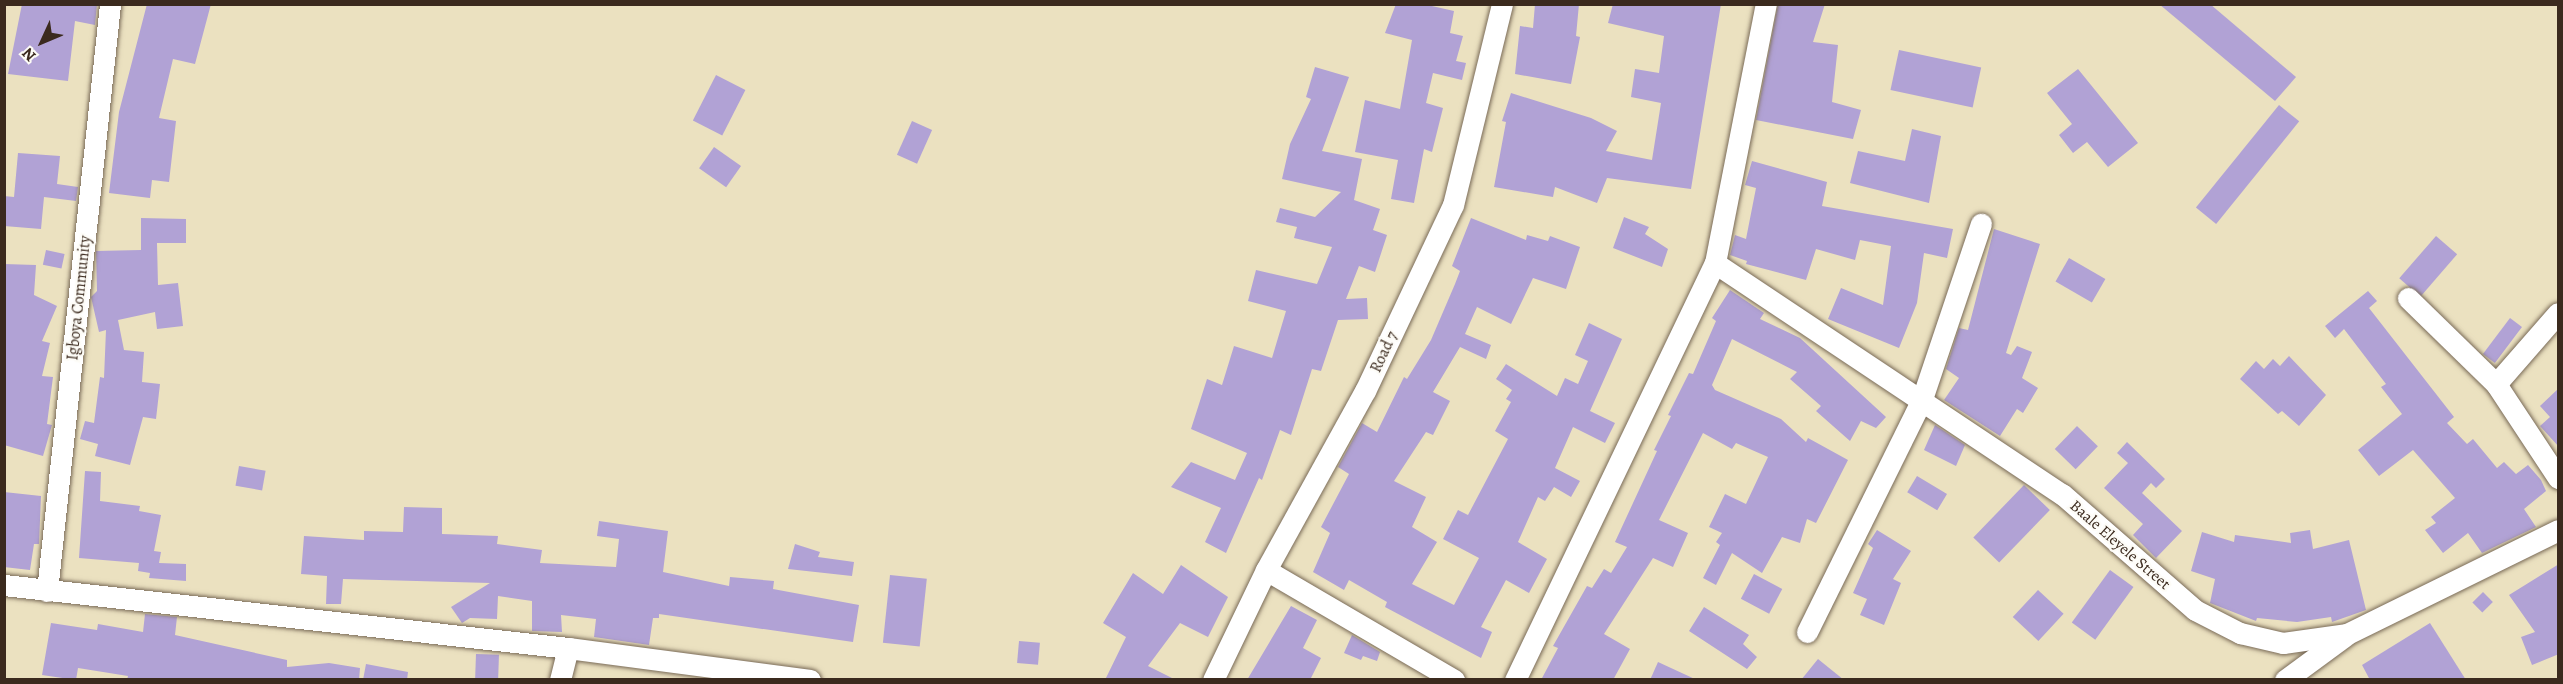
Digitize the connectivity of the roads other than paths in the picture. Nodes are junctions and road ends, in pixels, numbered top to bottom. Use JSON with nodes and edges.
{"nodes":[{"id":1,"x":110,"y":4,"type":"edge"},
{"id":2,"x":1502,"y":4,"type":"edge"},
{"id":3,"x":1766,"y":4,"type":"edge"},
{"id":4,"x":1981,"y":224,"type":"dead end"},
{"id":5,"x":1715,"y":264,"type":"junction"},
{"id":6,"x":2408,"y":298,"type":"dead end"},
{"id":7,"x":2559,"y":313,"type":"edge"},
{"id":8,"x":2496,"y":384,"type":"junction"},
{"id":9,"x":1922,"y":399,"type":"junction"},
{"id":10,"x":2559,"y":478,"type":"edge"},
{"id":11,"x":2559,"y":530,"type":"edge"},
{"id":12,"x":1266,"y":570,"type":"junction"},
{"id":13,"x":4,"y":585,"type":"edge"},
{"id":14,"x":47,"y":591,"type":"junction"},
{"id":15,"x":1807,"y":632,"type":"dead end"},
{"id":16,"x":2347,"y":634,"type":"junction"},
{"id":17,"x":568,"y":648,"type":"junction"},
{"id":18,"x":560,"y":680,"type":"edge"},
{"id":19,"x":810,"y":680,"type":"edge"},
{"id":20,"x":1213,"y":680,"type":"edge"},
{"id":21,"x":1454,"y":680,"type":"edge"},
{"id":22,"x":1515,"y":680,"type":"edge"},
{"id":23,"x":2285,"y":680,"type":"edge"}],
"edges":[{"from":1,"to":14,"type":"street","name":"Igboya Community"},
{"from":2,"to":12,"type":"street","name":"Road 7"},
{"from":3,"to":5,"type":"street"},
{"from":4,"to":9,"type":"street"},
{"from":5,"to":9,"type":"street","name":"Baale Eleyele Street"},
{"from":5,"to":22,"type":"street"},
{"from":6,"to":8,"type":"street"},
{"from":7,"to":8,"type":"street"},
{"from":8,"to":10,"type":"street"},
{"from":9,"to":15,"type":"street"},
{"from":9,"to":16,"type":"street","name":"Baale Eleyele Street"},
{"from":11,"to":16,"type":"street","name":"Baale Eleyele Street"},
{"from":12,"to":20,"type":"street","name":"Road 7"},
{"from":12,"to":21,"type":"street"},
{"from":13,"to":14,"type":"street"},
{"from":14,"to":17,"type":"street"},
{"from":16,"to":23,"type":"street"},
{"from":17,"to":18,"type":"street"},
{"from":17,"to":19,"type":"street"}]}
